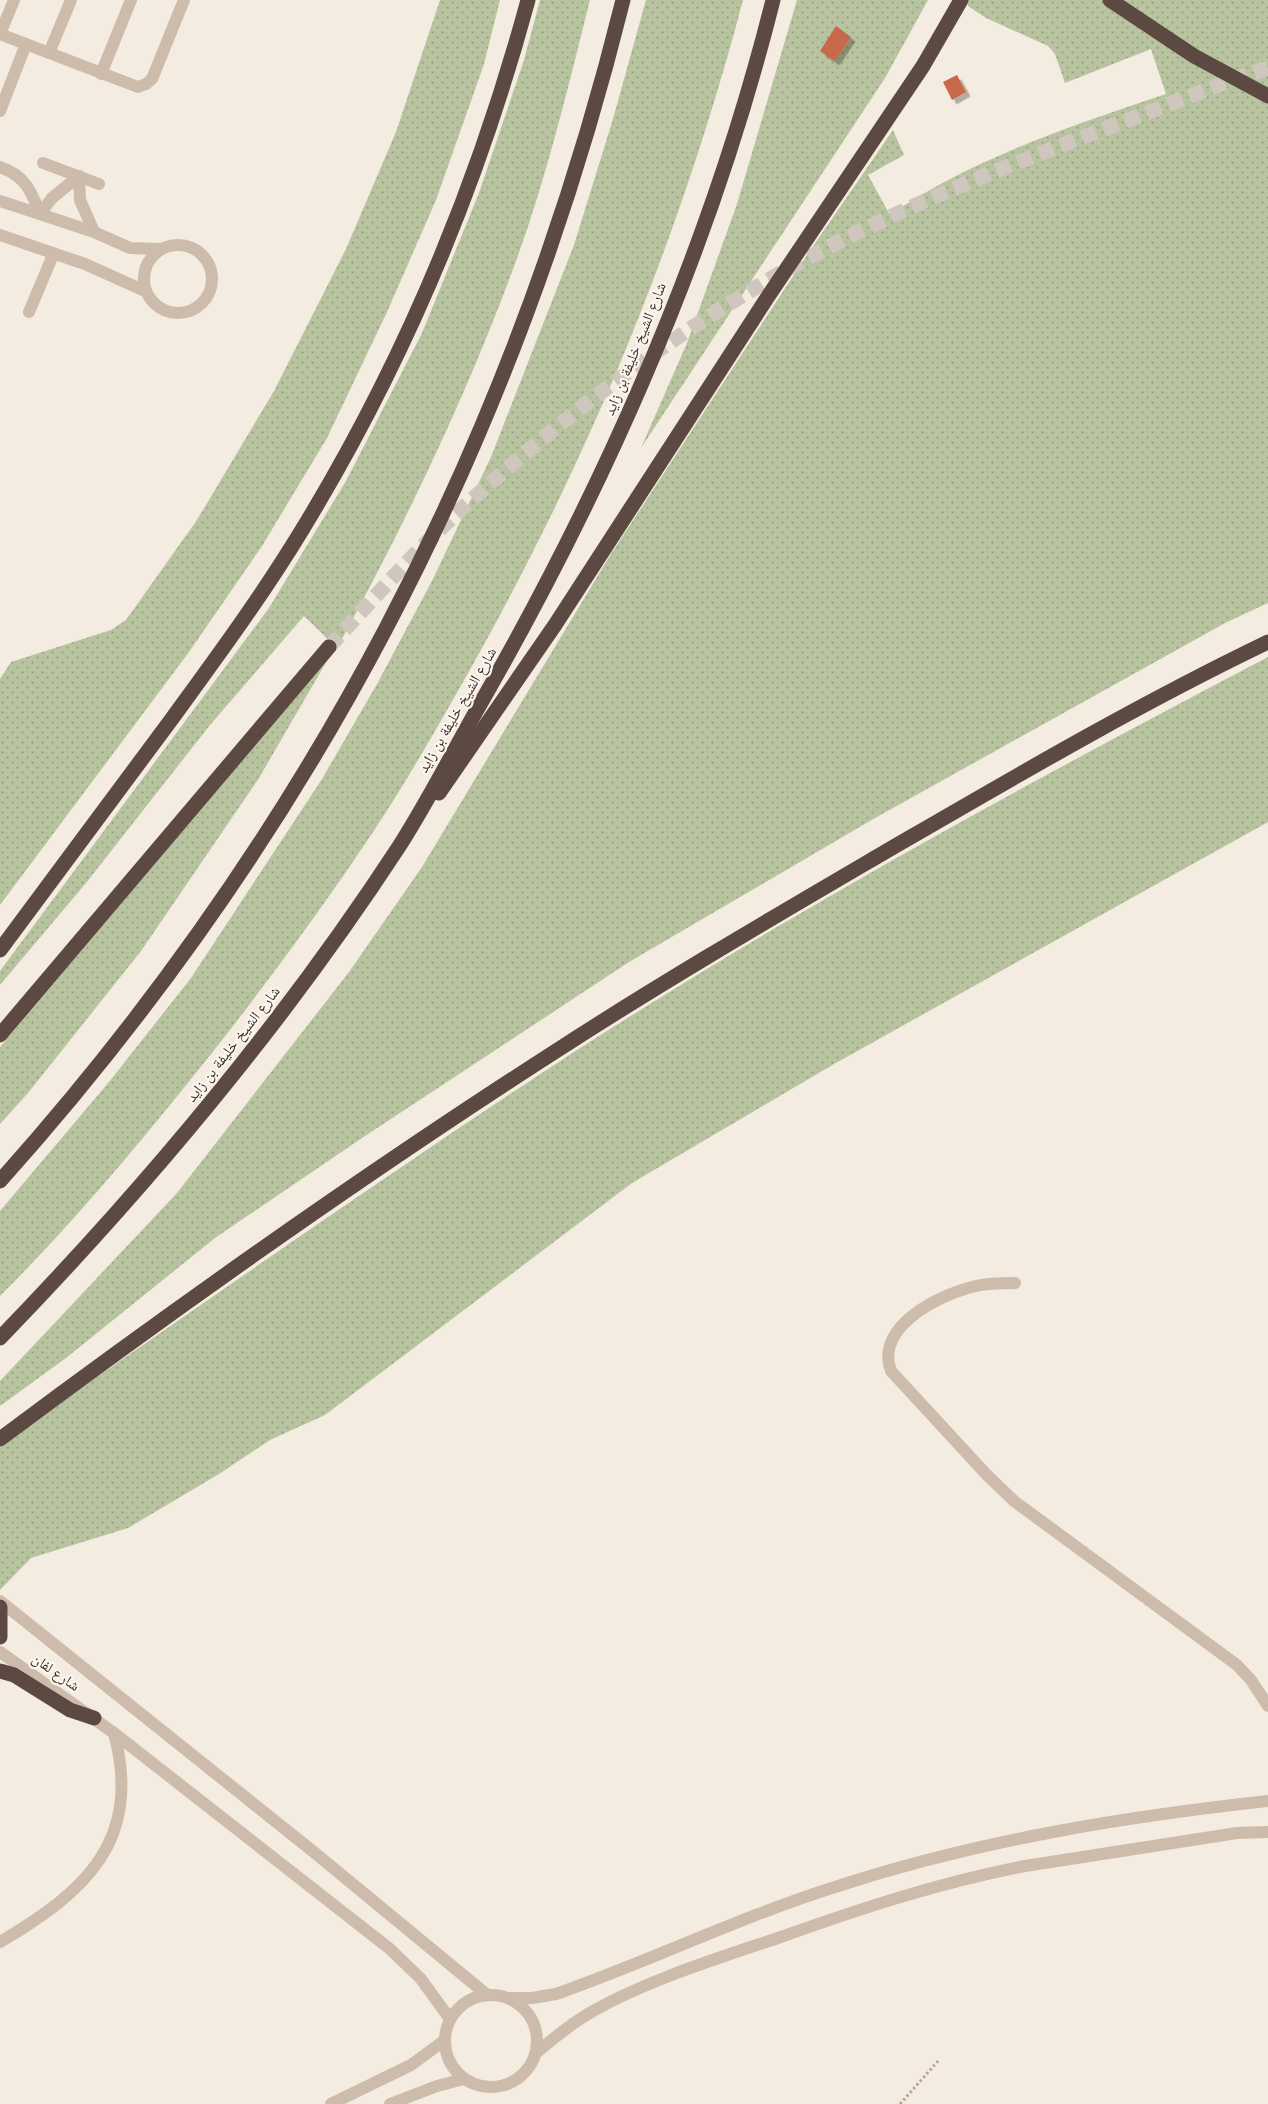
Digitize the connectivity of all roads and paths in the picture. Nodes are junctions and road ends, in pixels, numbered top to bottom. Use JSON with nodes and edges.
{"nodes":[{"id":1,"x":14,"y":0,"type":"edge"},
{"id":2,"x":71,"y":0,"type":"edge"},
{"id":3,"x":131,"y":0,"type":"edge"},
{"id":4,"x":184,"y":0,"type":"edge"},
{"id":5,"x":528,"y":0,"type":"edge"},
{"id":6,"x":623,"y":0,"type":"edge"},
{"id":7,"x":773,"y":0,"type":"edge"},
{"id":8,"x":961,"y":0,"type":"edge"},
{"id":9,"x":1110,"y":0,"type":"edge"},
{"id":10,"x":0,"y":34,"type":"edge"},
{"id":11,"x":26,"y":44,"type":"junction"},
{"id":12,"x":49,"y":54,"type":"junction"},
{"id":13,"x":101,"y":74,"type":"junction"},
{"id":14,"x":1268,"y":96,"type":"edge"},
{"id":15,"x":0,"y":111,"type":"edge"},
{"id":16,"x":43,"y":163,"type":"dead end"},
{"id":17,"x":0,"y":167,"type":"edge"},
{"id":18,"x":79,"y":176,"type":"junction"},
{"id":19,"x":100,"y":184,"type":"dead end"},
{"id":20,"x":0,"y":201,"type":"edge"},
{"id":21,"x":40,"y":214,"type":"junction"},
{"id":22,"x":94,"y":232,"type":"junction"},
{"id":23,"x":0,"y":235,"type":"edge"},
{"id":24,"x":160,"y":249,"type":"junction"},
{"id":25,"x":53,"y":255,"type":"junction"},
{"id":26,"x":145,"y":292,"type":"junction"},
{"id":27,"x":29,"y":312,"type":"dead end"},
{"id":28,"x":1268,"y":642,"type":"edge"},
{"id":29,"x":329,"y":647,"type":"tunnel mouth"},
{"id":30,"x":402,"y":841,"type":"junction"},
{"id":31,"x":0,"y":950,"type":"edge"},
{"id":32,"x":0,"y":1035,"type":"edge"},
{"id":33,"x":0,"y":1181,"type":"edge"},
{"id":34,"x":1015,"y":1283,"type":"dead end"},
{"id":35,"x":0,"y":1338,"type":"edge"},
{"id":36,"x":0,"y":1439,"type":"edge"},
{"id":37,"x":0,"y":1601,"type":"edge"},
{"id":38,"x":0,"y":1607,"type":"edge"},
{"id":39,"x":0,"y":1637,"type":"edge"},
{"id":40,"x":0,"y":1652,"type":"edge"},
{"id":41,"x":0,"y":1672,"type":"edge"},
{"id":42,"x":1268,"y":1706,"type":"edge"},
{"id":43,"x":94,"y":1718,"type":"junction"},
{"id":44,"x":114,"y":1733,"type":"junction"},
{"id":45,"x":1268,"y":1801,"type":"edge"},
{"id":46,"x":1268,"y":1832,"type":"edge"},
{"id":47,"x":0,"y":1942,"type":"edge"},
{"id":48,"x":486,"y":1994,"type":"junction"},
{"id":49,"x":508,"y":1998,"type":"junction"},
{"id":50,"x":450,"y":2019,"type":"junction"},
{"id":51,"x":444,"y":2040,"type":"junction"},
{"id":52,"x":536,"y":2052,"type":"junction"},
{"id":53,"x":939,"y":2060,"type":"dead end"},
{"id":54,"x":464,"y":2079,"type":"junction"},
{"id":55,"x":331,"y":2104,"type":"edge"},
{"id":56,"x":390,"y":2104,"type":"edge"},
{"id":57,"x":900,"y":2104,"type":"edge"}],
"edges":[{"from":1,"to":10,"type":"street"},
{"from":2,"to":12,"type":"street"},
{"from":3,"to":13,"type":"street"},
{"from":4,"to":13,"type":"street"},
{"from":5,"to":31,"type":"highway"},
{"from":6,"to":33,"type":"highway"},
{"from":7,"to":30,"type":"highway","name":"شارع الشيخ خليفة بن زايد"},
{"from":8,"to":30,"type":"highway"},
{"from":9,"to":14,"type":"highway","bridge":true},
{"from":10,"to":11,"type":"street"},
{"from":11,"to":12,"type":"street"},
{"from":11,"to":15,"type":"street"},
{"from":12,"to":13,"type":"street"},
{"from":16,"to":18,"type":"street"},
{"from":17,"to":21,"type":"street"},
{"from":18,"to":19,"type":"street"},
{"from":18,"to":21,"type":"street"},
{"from":18,"to":22,"type":"street"},
{"from":20,"to":21,"type":"street"},
{"from":21,"to":22,"type":"street"},
{"from":22,"to":24,"type":"street"},
{"from":23,"to":25,"type":"street"},
{"from":24,"to":26,"type":"street"},
{"from":24,"to":26,"type":"street"},
{"from":25,"to":26,"type":"street"},
{"from":25,"to":27,"type":"street"},
{"from":28,"to":36,"type":"highway"},
{"from":29,"to":32,"type":"highway"},
{"from":30,"to":35,"type":"highway","name":"شارع الشيخ خليفة بن زايد"},
{"from":34,"to":42,"type":"street"},
{"from":37,"to":48,"type":"street"},
{"from":38,"to":39,"type":"highway"},
{"from":40,"to":43,"type":"street","name":"شارع لفان"},
{"from":41,"to":43,"type":"highway"},
{"from":43,"to":44,"type":"street","name":"شارع لفان"},
{"from":44,"to":47,"type":"street"},
{"from":44,"to":50,"type":"street","name":"شارع لفان"},
{"from":45,"to":49,"type":"street"},
{"from":46,"to":52,"type":"street"},
{"from":48,"to":49,"type":"street"},
{"from":48,"to":50,"type":"street"},
{"from":49,"to":52,"type":"street"},
{"from":50,"to":51,"type":"street"},
{"from":51,"to":54,"type":"street"},
{"from":51,"to":55,"type":"street"},
{"from":52,"to":54,"type":"street"},
{"from":53,"to":57,"type":"path"},
{"from":54,"to":56,"type":"street"}]}
